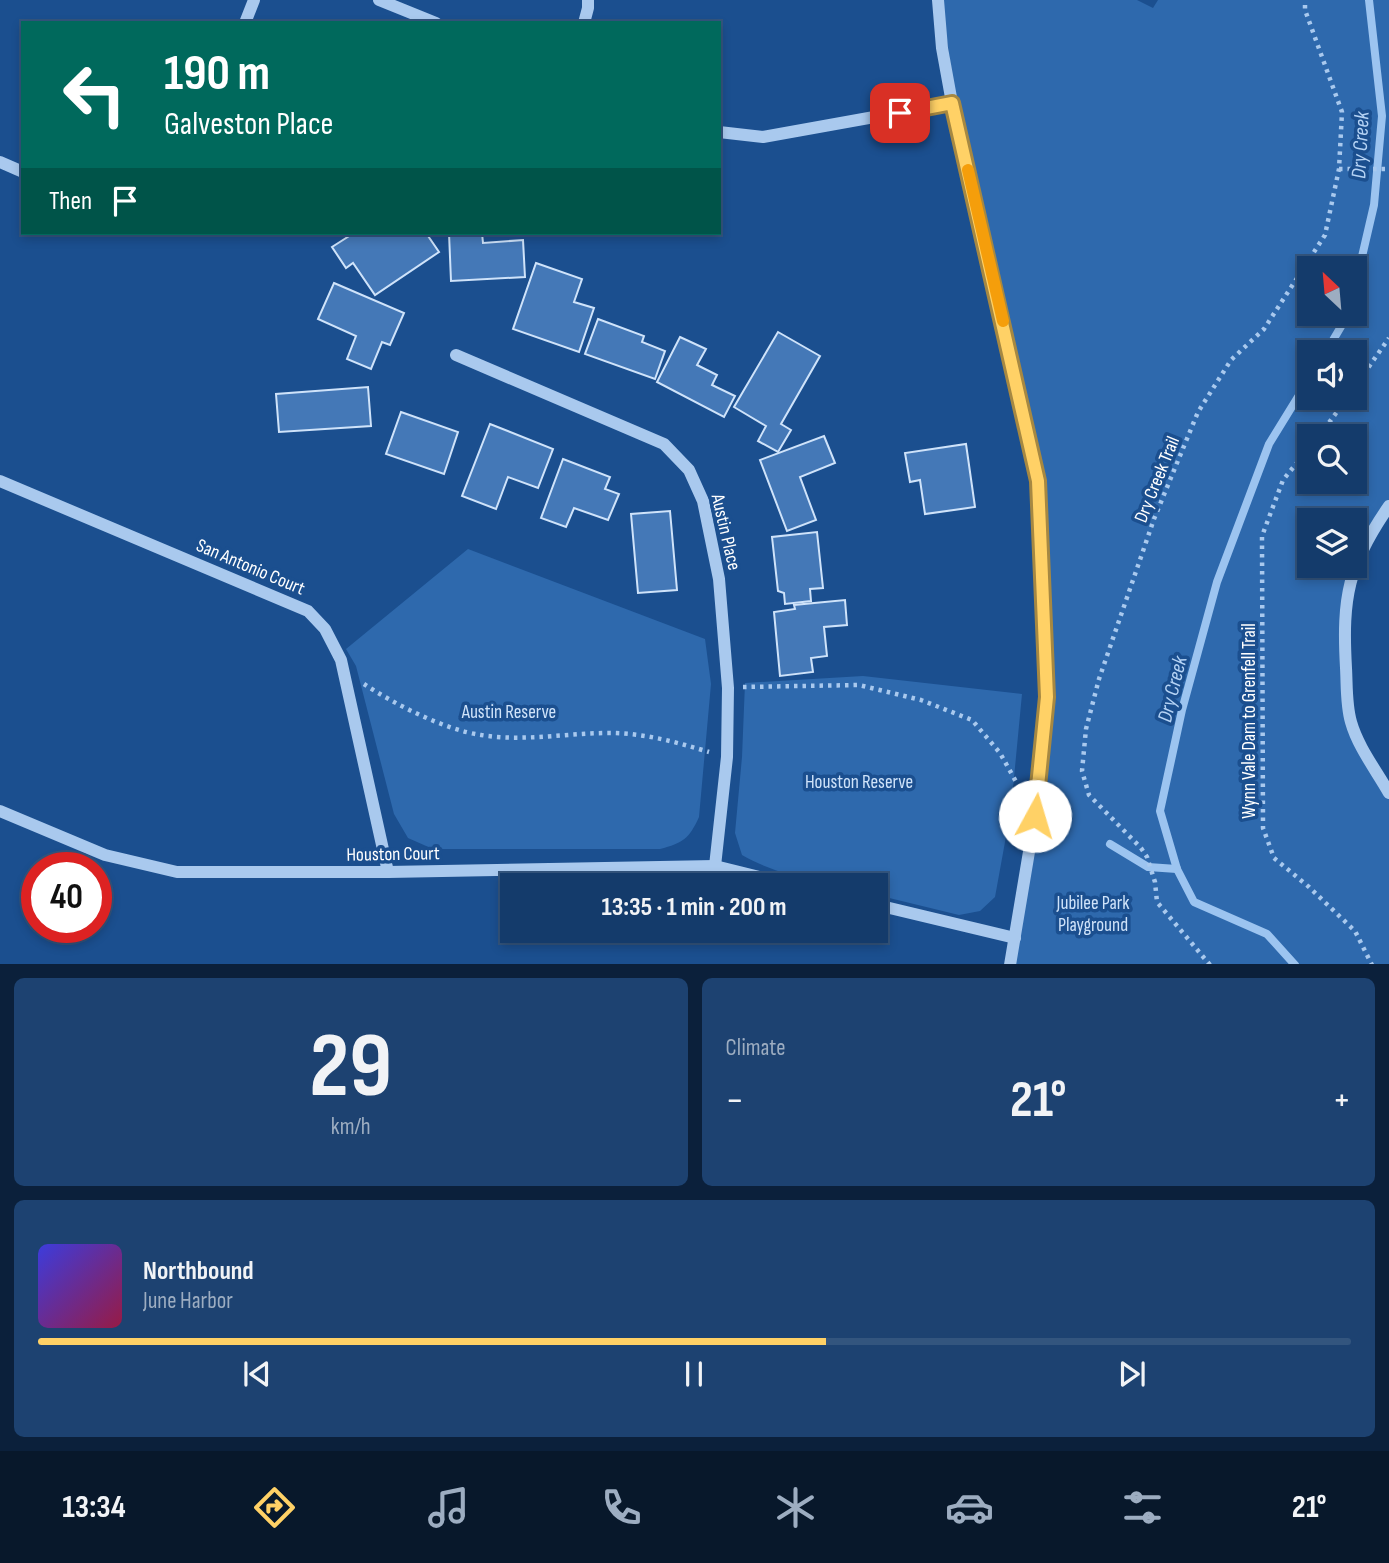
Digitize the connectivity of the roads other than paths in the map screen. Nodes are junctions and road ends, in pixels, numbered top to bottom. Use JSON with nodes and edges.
{"nodes":[{"id":1,"x":254,"y":0,"type":"edge"},
{"id":2,"x":379,"y":0,"type":"edge"},
{"id":3,"x":588,"y":0,"type":"edge"},
{"id":4,"x":938,"y":0,"type":"edge"},
{"id":5,"x":246,"y":21,"type":"edge"},
{"id":6,"x":431,"y":21,"type":"edge"},
{"id":7,"x":585,"y":21,"type":"edge"},
{"id":8,"x":952,"y":103,"type":"junction"},
{"id":9,"x":721,"y":132,"type":"edge"},
{"id":10,"x":0,"y":162,"type":"edge"},
{"id":11,"x":21,"y":171,"type":"edge"},
{"id":12,"x":456,"y":355,"type":"dead end"},
{"id":13,"x":0,"y":481,"type":"edge"},
{"id":14,"x":1389,"y":506,"type":"edge"},
{"id":15,"x":1389,"y":793,"type":"edge"},
{"id":16,"x":0,"y":811,"type":"edge"},
{"id":17,"x":715,"y":866,"type":"junction"},
{"id":18,"x":388,"y":872,"type":"junction"},
{"id":19,"x":743,"y":873,"type":"edge"},
{"id":20,"x":888,"y":908,"type":"edge"},
{"id":21,"x":1015,"y":938,"type":"junction"},
{"id":22,"x":1010,"y":964,"type":"edge"}],
"edges":[{"from":1,"to":5,"type":"street"},
{"from":2,"to":6,"type":"street"},
{"from":3,"to":7,"type":"street"},
{"from":4,"to":8,"type":"street"},
{"from":8,"to":9,"type":"street"},
{"from":8,"to":21,"type":"street"},
{"from":10,"to":11,"type":"street"},
{"from":12,"to":17,"type":"street","name":"Austin Place"},
{"from":13,"to":18,"type":"street","name":"San Antonio Court"},
{"from":14,"to":15,"type":"street"},
{"from":16,"to":18,"type":"street","name":"Houston Court"},
{"from":17,"to":18,"type":"street","name":"Houston Court"},
{"from":17,"to":19,"type":"street","name":"Houston Court"},
{"from":20,"to":21,"type":"street"},
{"from":21,"to":22,"type":"street"}]}
